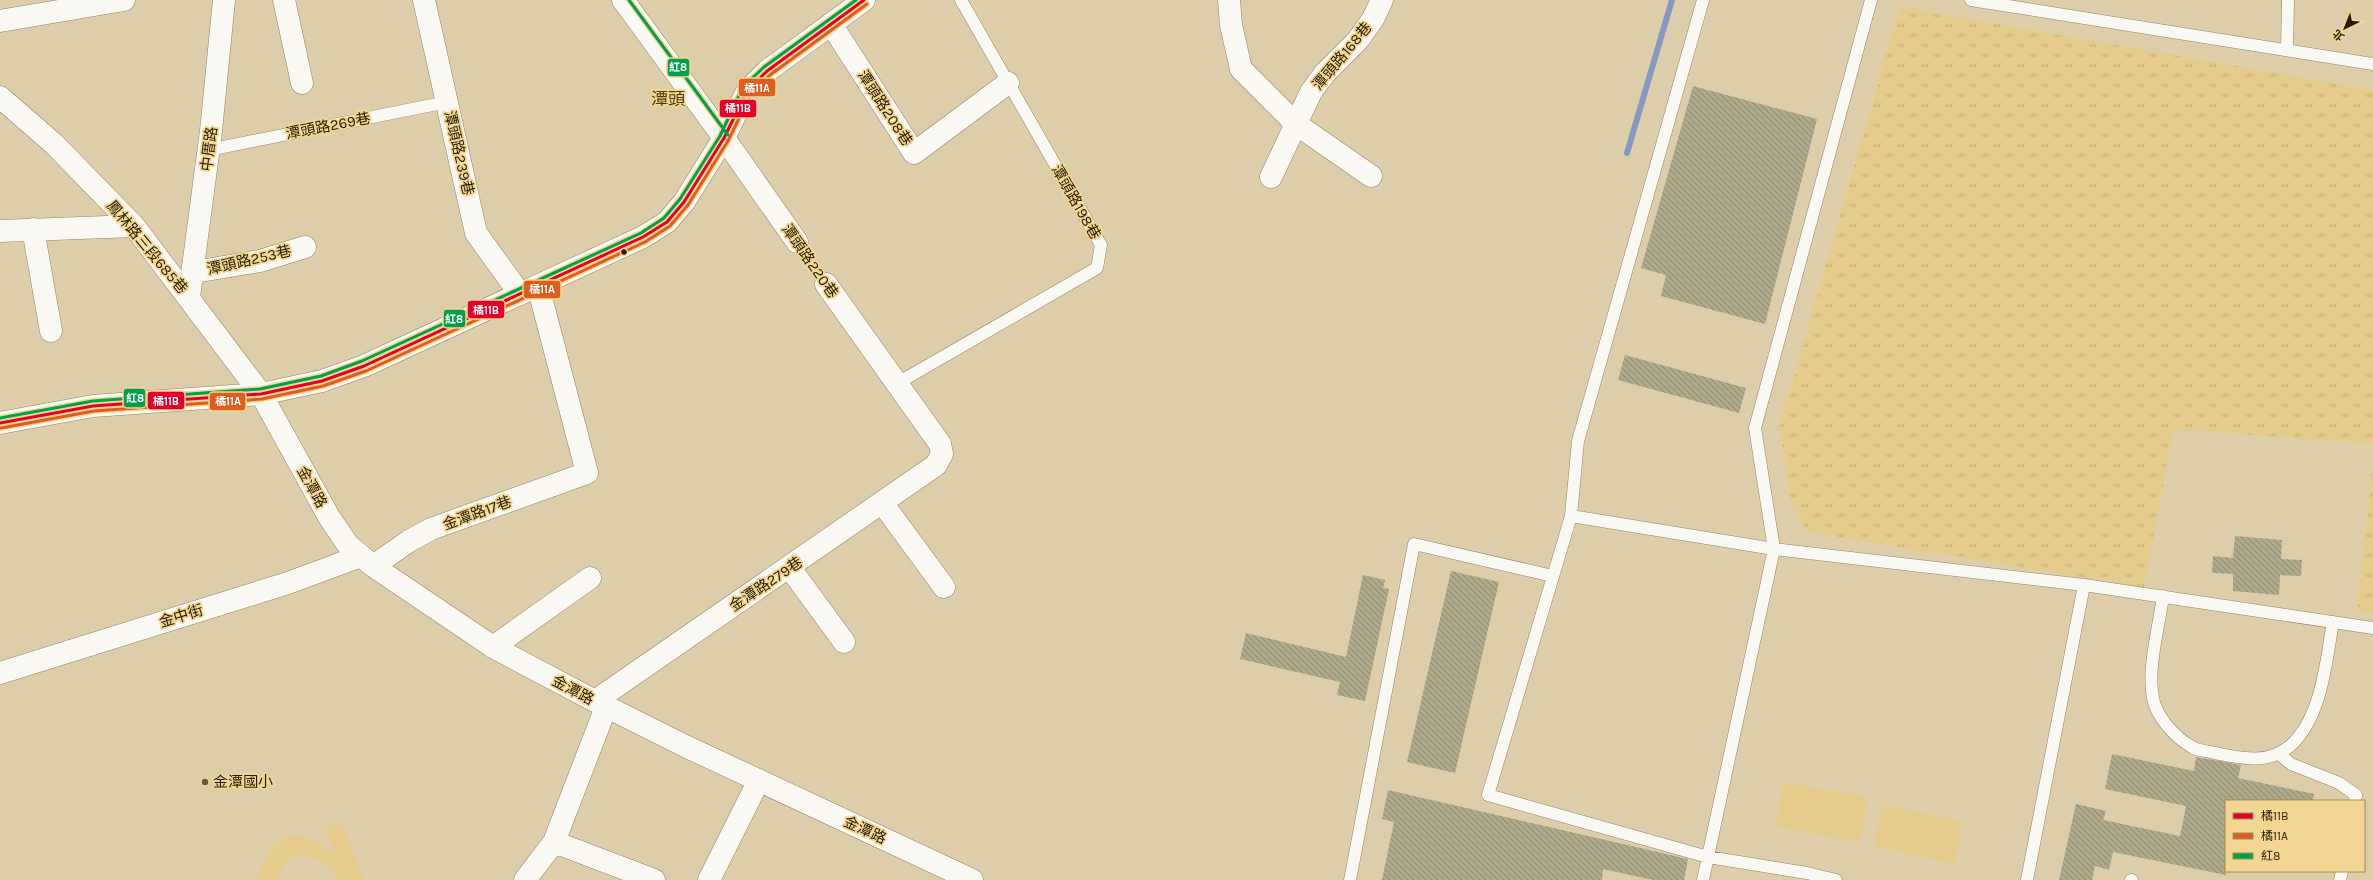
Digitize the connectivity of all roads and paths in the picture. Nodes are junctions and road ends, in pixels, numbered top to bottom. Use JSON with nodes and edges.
{"nodes":[{"id":1,"x":124,"y":0,"type":"edge"},
{"id":2,"x":224,"y":0,"type":"edge"},
{"id":3,"x":284,"y":0,"type":"edge"},
{"id":4,"x":424,"y":0,"type":"edge"},
{"id":5,"x":623,"y":0,"type":"edge"},
{"id":6,"x":864,"y":0,"type":"edge"},
{"id":7,"x":961,"y":0,"type":"edge"},
{"id":8,"x":1229,"y":0,"type":"edge"},
{"id":9,"x":1382,"y":0,"type":"edge"},
{"id":10,"x":1703,"y":0,"type":"edge"},
{"id":11,"x":1872,"y":0,"type":"edge"},
{"id":12,"x":1971,"y":0,"type":"edge"},
{"id":13,"x":2288,"y":0,"type":"edge"},
{"id":14,"x":0,"y":21,"type":"edge"},
{"id":15,"x":831,"y":24,"type":"junction"},
{"id":16,"x":2287,"y":50,"type":"junction"},
{"id":17,"x":2373,"y":64,"type":"edge"},
{"id":18,"x":302,"y":82,"type":"dead end"},
{"id":19,"x":1008,"y":83,"type":"junction"},
{"id":20,"x":0,"y":97,"type":"edge"},
{"id":21,"x":447,"y":102,"type":"junction"},
{"id":22,"x":1296,"y":124,"type":"junction"},
{"id":23,"x":724,"y":138,"type":"junction"},
{"id":24,"x":208,"y":150,"type":"junction"},
{"id":25,"x":1371,"y":176,"type":"dead end"},
{"id":26,"x":1271,"y":177,"type":"dead end"},
{"id":27,"x":134,"y":226,"type":"junction"},
{"id":28,"x":33,"y":229,"type":"junction"},
{"id":29,"x":0,"y":231,"type":"edge"},
{"id":30,"x":797,"y":242,"type":"joint"},
{"id":31,"x":305,"y":247,"type":"dead end"},
{"id":32,"x":194,"y":272,"type":"junction"},
{"id":33,"x":826,"y":284,"type":"joint"},
{"id":34,"x":529,"y":290,"type":"junction"},
{"id":35,"x":189,"y":297,"type":"junction"},
{"id":36,"x":51,"y":331,"type":"dead end"},
{"id":37,"x":896,"y":384,"type":"junction"},
{"id":38,"x":261,"y":394,"type":"junction"},
{"id":39,"x":0,"y":423,"type":"edge"},
{"id":40,"x":936,"y":465,"type":"joint"},
{"id":41,"x":883,"y":504,"type":"junction"},
{"id":42,"x":1571,"y":516,"type":"junction"},
{"id":43,"x":1774,"y":549,"type":"junction"},
{"id":44,"x":367,"y":561,"type":"junction"},
{"id":45,"x":790,"y":568,"type":"junction"},
{"id":46,"x":1553,"y":576,"type":"junction"},
{"id":47,"x":590,"y":578,"type":"dead end"},
{"id":48,"x":2084,"y":585,"type":"junction"},
{"id":49,"x":944,"y":587,"type":"dead end"},
{"id":50,"x":2163,"y":596,"type":"junction"},
{"id":51,"x":2332,"y":622,"type":"junction"},
{"id":52,"x":2373,"y":628,"type":"edge"},
{"id":53,"x":844,"y":642,"type":"dead end"},
{"id":54,"x":493,"y":647,"type":"junction"},
{"id":55,"x":0,"y":672,"type":"edge"},
{"id":56,"x":600,"y":704,"type":"junction"},
{"id":57,"x":2280,"y":754,"type":"junction"},
{"id":58,"x":759,"y":780,"type":"junction"},
{"id":59,"x":2355,"y":800,"type":"edge"},
{"id":60,"x":554,"y":842,"type":"junction"},
{"id":61,"x":1708,"y":857,"type":"junction"},
{"id":62,"x":525,"y":880,"type":"edge"},
{"id":63,"x":654,"y":880,"type":"edge"},
{"id":64,"x":709,"y":880,"type":"edge"},
{"id":65,"x":972,"y":880,"type":"edge"},
{"id":66,"x":1350,"y":880,"type":"edge"},
{"id":67,"x":1703,"y":880,"type":"edge"},
{"id":68,"x":1836,"y":880,"type":"edge"},
{"id":69,"x":2027,"y":880,"type":"edge"}],
"edges":[{"from":1,"to":14,"type":"street"},
{"from":2,"to":24,"type":"street","name":"中厝路"},
{"from":3,"to":18,"type":"street"},
{"from":4,"to":21,"type":"street","name":"潭頭路239巷"},
{"from":5,"to":23,"type":"street","name":"潭頭路220巷"},
{"from":6,"to":15,"type":"street"},
{"from":7,"to":19,"type":"lane","name":"潭頭路198巷"},
{"from":8,"to":22,"type":"street"},
{"from":9,"to":22,"type":"street","name":"潭頭路168巷"},
{"from":10,"to":42,"type":"lane"},
{"from":11,"to":43,"type":"lane"},
{"from":12,"to":16,"type":"lane"},
{"from":13,"to":16,"type":"lane"},
{"from":15,"to":19,"type":"street","name":"潭頭路208巷"},
{"from":15,"to":23,"type":"street"},
{"from":16,"to":17,"type":"lane"},
{"from":19,"to":37,"type":"lane","name":"潭頭路198巷"},
{"from":20,"to":27,"type":"street","name":"鳳林路三段685巷"},
{"from":21,"to":24,"type":"lane","name":"潭頭路269巷"},
{"from":21,"to":34,"type":"street","name":"潭頭路239巷"},
{"from":22,"to":25,"type":"street"},
{"from":22,"to":26,"type":"street","name":"潭頭路168巷"},
{"from":23,"to":30,"type":"street","name":"潭頭路220巷"},
{"from":23,"to":34,"type":"street"},
{"from":24,"to":32,"type":"street","name":"中厝路"},
{"from":27,"to":28,"type":"street"},
{"from":27,"to":35,"type":"street","name":"鳳林路三段685巷"},
{"from":28,"to":29,"type":"street"},
{"from":28,"to":36,"type":"street"},
{"from":30,"to":33,"type":"path","name":"潭頭路220巷"},
{"from":31,"to":32,"type":"street","name":"潭頭路253巷"},
{"from":32,"to":35,"type":"street","name":"中厝路"},
{"from":33,"to":37,"type":"street","name":"潭頭路220巷"},
{"from":34,"to":38,"type":"street"},
{"from":34,"to":44,"type":"street","name":"金潭路17巷"},
{"from":35,"to":38,"type":"street","name":"鳳林路三段685巷"},
{"from":37,"to":40,"type":"street","name":"潭頭路220巷"},
{"from":38,"to":39,"type":"street"},
{"from":38,"to":44,"type":"street","name":"金潭路"},
{"from":40,"to":41,"type":"street","name":"金潭路279巷"},
{"from":41,"to":45,"type":"street","name":"金潭路279巷"},
{"from":41,"to":49,"type":"street"},
{"from":42,"to":43,"type":"lane"},
{"from":42,"to":46,"type":"lane"},
{"from":43,"to":48,"type":"lane"},
{"from":43,"to":61,"type":"lane"},
{"from":44,"to":54,"type":"street","name":"金潭路"},
{"from":44,"to":55,"type":"street","name":"金中街"},
{"from":45,"to":53,"type":"street"},
{"from":45,"to":56,"type":"street","name":"金潭路279巷"},
{"from":46,"to":61,"type":"lane"},
{"from":46,"to":66,"type":"lane"},
{"from":47,"to":54,"type":"street"},
{"from":48,"to":50,"type":"lane"},
{"from":48,"to":69,"type":"lane"},
{"from":50,"to":51,"type":"lane"},
{"from":50,"to":57,"type":"lane"},
{"from":51,"to":52,"type":"lane"},
{"from":51,"to":57,"type":"lane"},
{"from":54,"to":56,"type":"street","name":"金潭路"},
{"from":56,"to":58,"type":"street","name":"金潭路"},
{"from":56,"to":60,"type":"street"},
{"from":57,"to":59,"type":"lane"},
{"from":58,"to":64,"type":"street"},
{"from":58,"to":65,"type":"street","name":"金潭路"},
{"from":60,"to":62,"type":"street"},
{"from":60,"to":63,"type":"street"},
{"from":61,"to":67,"type":"lane"},
{"from":61,"to":68,"type":"lane"}]}
